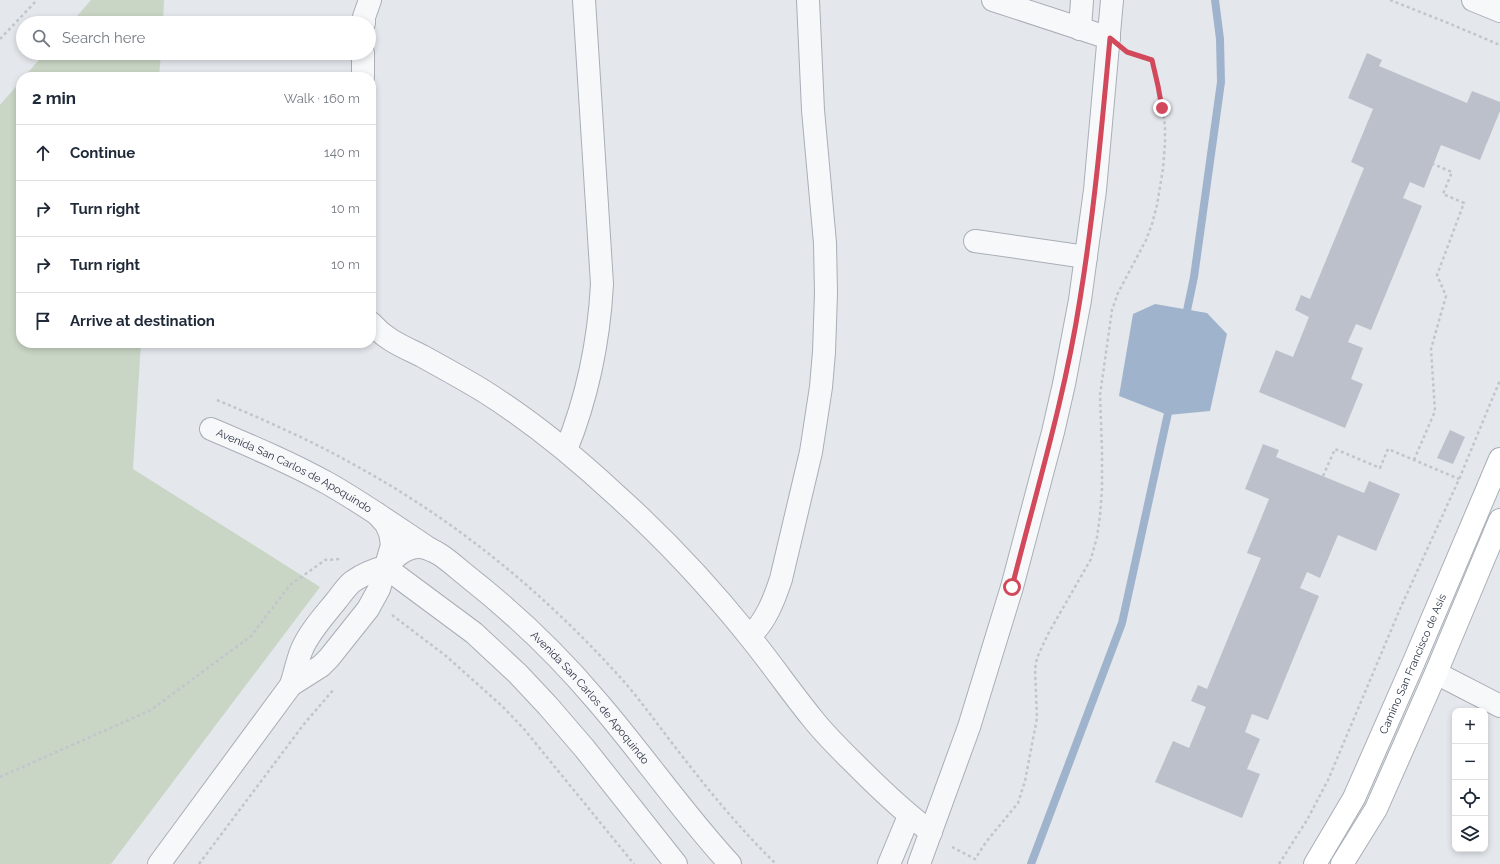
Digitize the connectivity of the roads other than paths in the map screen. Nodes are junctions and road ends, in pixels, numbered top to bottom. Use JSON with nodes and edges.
{"nodes":[{"id":1,"x":370,"y":0,"type":"edge"},
{"id":2,"x":584,"y":0,"type":"edge"},
{"id":3,"x":808,"y":0,"type":"edge"},
{"id":4,"x":993,"y":0,"type":"edge"},
{"id":5,"x":1082,"y":0,"type":"edge"},
{"id":6,"x":1112,"y":0,"type":"edge"},
{"id":7,"x":1473,"y":0,"type":"edge"},
{"id":8,"x":1500,"y":11,"type":"edge"},
{"id":9,"x":364,"y":16,"type":"edge"},
{"id":10,"x":1080,"y":29,"type":"junction"},
{"id":11,"x":1110,"y":38,"type":"junction"},
{"id":12,"x":363,"y":60,"type":"edge"},
{"id":13,"x":363,"y":72,"type":"edge"},
{"id":14,"x":975,"y":240,"type":"dead end"},
{"id":15,"x":1086,"y":257,"type":"junction"},
{"id":16,"x":376,"y":328,"type":"edge"},
{"id":17,"x":211,"y":429,"type":"dead end"},
{"id":18,"x":566,"y":450,"type":"junction"},
{"id":19,"x":1500,"y":459,"type":"edge"},
{"id":20,"x":377,"y":514,"type":"junction"},
{"id":21,"x":1500,"y":520,"type":"edge"},
{"id":22,"x":431,"y":550,"type":"junction"},
{"id":23,"x":385,"y":567,"type":"junction"},
{"id":24,"x":750,"y":636,"type":"junction"},
{"id":25,"x":1436,"y":673,"type":"junction"},
{"id":26,"x":291,"y":685,"type":"junction"},
{"id":27,"x":1500,"y":706,"type":"edge"},
{"id":28,"x":909,"y":816,"type":"junction"},
{"id":29,"x":931,"y":832,"type":"junction"},
{"id":30,"x":159,"y":864,"type":"edge"},
{"id":31,"x":676,"y":864,"type":"edge"},
{"id":32,"x":730,"y":864,"type":"edge"},
{"id":33,"x":889,"y":864,"type":"edge"},
{"id":34,"x":919,"y":864,"type":"edge"},
{"id":35,"x":1315,"y":864,"type":"edge"},
{"id":36,"x":1342,"y":864,"type":"edge"}],
"edges":[{"from":1,"to":9,"type":"street"},
{"from":2,"to":18,"type":"street"},
{"from":3,"to":24,"type":"street"},
{"from":4,"to":10,"type":"street"},
{"from":5,"to":10,"type":"street"},
{"from":6,"to":11,"type":"street"},
{"from":7,"to":8,"type":"street"},
{"from":10,"to":11,"type":"street"},
{"from":11,"to":15,"type":"street"},
{"from":12,"to":13,"type":"street"},
{"from":14,"to":15,"type":"street"},
{"from":15,"to":29,"type":"street"},
{"from":16,"to":18,"type":"street"},
{"from":17,"to":20,"type":"street","name":"Avenida San Carlos de Apoquindo"},
{"from":18,"to":24,"type":"street"},
{"from":19,"to":35,"type":"main road","name":"Camino San Francisco de Asís"},
{"from":20,"to":22,"type":"street","name":"Avenida San Carlos de Apoquindo"},
{"from":20,"to":23,"type":"street","name":"Avenida San Carlos de Apoquindo"},
{"from":21,"to":25,"type":"main road"},
{"from":22,"to":23,"type":"street"},
{"from":22,"to":32,"type":"street","name":"Avenida San Carlos de Apoquindo"},
{"from":23,"to":26,"type":"street","name":"Avenida San Carlos de Apoquindo"},
{"from":23,"to":26,"type":"street"},
{"from":23,"to":31,"type":"street"},
{"from":24,"to":28,"type":"street"},
{"from":25,"to":27,"type":"street"},
{"from":25,"to":36,"type":"main road"},
{"from":26,"to":30,"type":"street"},
{"from":28,"to":29,"type":"street"},
{"from":28,"to":33,"type":"street"},
{"from":29,"to":34,"type":"street"}]}
